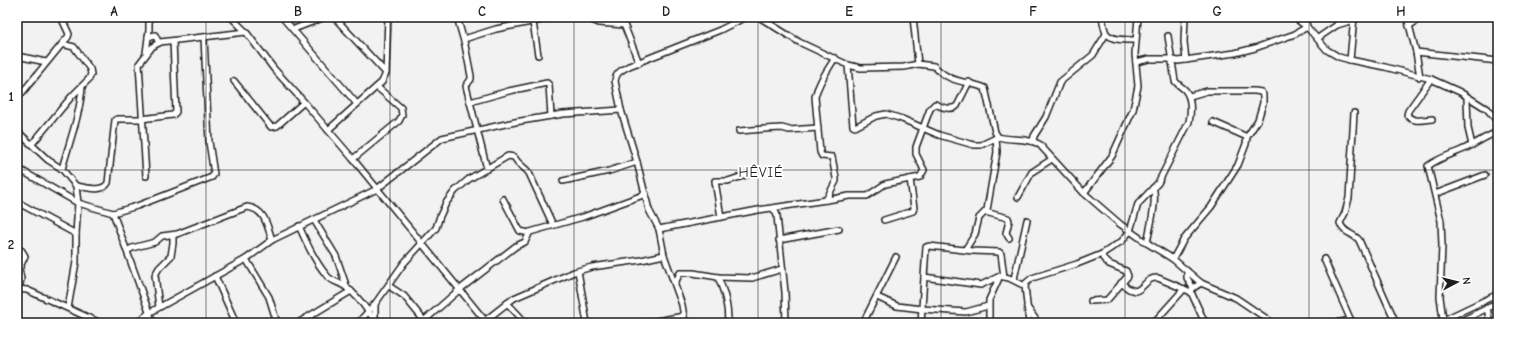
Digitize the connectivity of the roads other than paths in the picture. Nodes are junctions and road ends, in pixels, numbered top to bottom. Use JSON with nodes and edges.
{"nodes":[{"id":1,"x":61,"y":17,"type":"edge"},
{"id":2,"x":149,"y":17,"type":"edge"},
{"id":3,"x":231,"y":17,"type":"edge"},
{"id":4,"x":282,"y":17,"type":"edge"},
{"id":5,"x":325,"y":17,"type":"edge"},
{"id":6,"x":334,"y":17,"type":"edge"},
{"id":7,"x":388,"y":17,"type":"edge"},
{"id":8,"x":457,"y":17,"type":"edge"},
{"id":9,"x":556,"y":17,"type":"edge"},
{"id":10,"x":586,"y":17,"type":"edge"},
{"id":11,"x":621,"y":17,"type":"edge"},
{"id":12,"x":746,"y":17,"type":"edge"},
{"id":13,"x":759,"y":17,"type":"edge"},
{"id":14,"x":913,"y":17,"type":"edge"},
{"id":15,"x":1098,"y":17,"type":"edge"},
{"id":16,"x":1102,"y":17,"type":"edge"},
{"id":17,"x":1138,"y":17,"type":"edge"},
{"id":18,"x":1185,"y":17,"type":"edge"},
{"id":19,"x":1294,"y":17,"type":"edge"},
{"id":20,"x":1305,"y":17,"type":"edge"},
{"id":21,"x":1340,"y":17,"type":"edge"},
{"id":22,"x":1407,"y":17,"type":"edge"},
{"id":23,"x":1422,"y":17,"type":"edge"},
{"id":24,"x":540,"y":18,"type":"edge"},
{"id":25,"x":1354,"y":18,"type":"edge"},
{"id":26,"x":533,"y":22,"type":"junction"},
{"id":27,"x":624,"y":25,"type":"junction"},
{"id":28,"x":1336,"y":25,"type":"junction"},
{"id":29,"x":1409,"y":26,"type":"junction"},
{"id":30,"x":1307,"y":27,"type":"junction"},
{"id":31,"x":294,"y":29,"type":"junction"},
{"id":32,"x":246,"y":32,"type":"junction"},
{"id":33,"x":1106,"y":34,"type":"junction"},
{"id":34,"x":1168,"y":36,"type":"dead end"},
{"id":35,"x":148,"y":37,"type":"junction"},
{"id":36,"x":204,"y":38,"type":"junction"},
{"id":37,"x":1318,"y":38,"type":"junction"},
{"id":38,"x":464,"y":39,"type":"junction"},
{"id":39,"x":1135,"y":40,"type":"junction"},
{"id":40,"x":173,"y":41,"type":"junction"},
{"id":41,"x":159,"y":43,"type":"junction"},
{"id":42,"x":62,"y":44,"type":"junction"},
{"id":43,"x":1416,"y":52,"type":"junction"},
{"id":44,"x":146,"y":54,"type":"junction"},
{"id":45,"x":538,"y":55,"type":"dead end"},
{"id":46,"x":17,"y":56,"type":"edge"},
{"id":47,"x":835,"y":58,"type":"junction"},
{"id":48,"x":1172,"y":60,"type":"junction"},
{"id":49,"x":1186,"y":60,"type":"junction"},
{"id":50,"x":1350,"y":60,"type":"junction"},
{"id":51,"x":1498,"y":61,"type":"edge"},
{"id":52,"x":46,"y":62,"type":"junction"},
{"id":53,"x":640,"y":62,"type":"junction"},
{"id":54,"x":1136,"y":62,"type":"junction"},
{"id":55,"x":918,"y":64,"type":"junction"},
{"id":56,"x":848,"y":65,"type":"junction"},
{"id":57,"x":386,"y":73,"type":"junction"},
{"id":58,"x":1420,"y":77,"type":"junction"},
{"id":59,"x":1432,"y":79,"type":"junction"},
{"id":60,"x":234,"y":81,"type":"dead end"},
{"id":61,"x":969,"y":82,"type":"junction"},
{"id":62,"x":82,"y":87,"type":"junction"},
{"id":63,"x":377,"y":87,"type":"junction"},
{"id":64,"x":1190,"y":96,"type":"junction"},
{"id":65,"x":17,"y":98,"type":"edge"},
{"id":66,"x":1466,"y":98,"type":"junction"},
{"id":67,"x":304,"y":102,"type":"junction"},
{"id":68,"x":470,"y":102,"type":"junction"},
{"id":69,"x":357,"y":104,"type":"junction"},
{"id":70,"x":621,"y":110,"type":"junction"},
{"id":71,"x":1354,"y":113,"type":"dead end"},
{"id":72,"x":551,"y":116,"type":"junction"},
{"id":73,"x":141,"y":119,"type":"junction"},
{"id":74,"x":1432,"y":119,"type":"dead end"},
{"id":75,"x":1214,"y":122,"type":"dead end"},
{"id":76,"x":1498,"y":122,"type":"edge"},
{"id":77,"x":818,"y":128,"type":"junction"},
{"id":78,"x":328,"y":130,"type":"junction"},
{"id":79,"x":924,"y":130,"type":"junction"},
{"id":80,"x":17,"y":131,"type":"edge"},
{"id":81,"x":477,"y":131,"type":"junction"},
{"id":82,"x":739,"y":131,"type":"dead end"},
{"id":83,"x":1498,"y":132,"type":"edge"},
{"id":84,"x":997,"y":137,"type":"junction"},
{"id":85,"x":1247,"y":137,"type":"junction"},
{"id":86,"x":1034,"y":141,"type":"junction"},
{"id":87,"x":32,"y":144,"type":"junction"},
{"id":88,"x":1472,"y":144,"type":"junction"},
{"id":89,"x":353,"y":159,"type":"junction"},
{"id":90,"x":1052,"y":160,"type":"junction"},
{"id":91,"x":637,"y":162,"type":"junction"},
{"id":92,"x":17,"y":168,"type":"edge"},
{"id":93,"x":62,"y":169,"type":"junction"},
{"id":94,"x":486,"y":169,"type":"junction"},
{"id":95,"x":752,"y":172,"type":"dead end"},
{"id":96,"x":1485,"y":175,"type":"dead end"},
{"id":97,"x":146,"y":176,"type":"dead end"},
{"id":98,"x":910,"y":179,"type":"junction"},
{"id":99,"x":563,"y":181,"type":"dead end"},
{"id":100,"x":76,"y":186,"type":"junction"},
{"id":101,"x":1153,"y":188,"type":"junction"},
{"id":102,"x":377,"y":190,"type":"junction"},
{"id":103,"x":1084,"y":193,"type":"junction"},
{"id":104,"x":646,"y":194,"type":"junction"},
{"id":105,"x":1435,"y":194,"type":"junction"},
{"id":106,"x":1018,"y":197,"type":"dead end"},
{"id":107,"x":502,"y":199,"type":"dead end"},
{"id":108,"x":826,"y":200,"type":"junction"},
{"id":109,"x":17,"y":202,"type":"edge"},
{"id":110,"x":78,"y":203,"type":"junction"},
{"id":111,"x":773,"y":209,"type":"junction"},
{"id":112,"x":985,"y":212,"type":"junction"},
{"id":113,"x":113,"y":213,"type":"junction"},
{"id":114,"x":721,"y":217,"type":"junction"},
{"id":115,"x":314,"y":220,"type":"junction"},
{"id":116,"x":884,"y":220,"type":"dead end"},
{"id":117,"x":1027,"y":220,"type":"dead end"},
{"id":118,"x":553,"y":225,"type":"junction"},
{"id":119,"x":299,"y":226,"type":"junction"},
{"id":120,"x":659,"y":229,"type":"junction"},
{"id":121,"x":839,"y":229,"type":"dead end"},
{"id":122,"x":1130,"y":231,"type":"junction"},
{"id":123,"x":529,"y":233,"type":"junction"},
{"id":124,"x":76,"y":234,"type":"junction"},
{"id":125,"x":173,"y":235,"type":"junction"},
{"id":126,"x":1009,"y":238,"type":"dead end"},
{"id":127,"x":272,"y":240,"type":"junction"},
{"id":128,"x":779,"y":240,"type":"junction"},
{"id":129,"x":1147,"y":243,"type":"junction"},
{"id":130,"x":422,"y":244,"type":"junction"},
{"id":131,"x":17,"y":248,"type":"edge"},
{"id":132,"x":965,"y":250,"type":"junction"},
{"id":133,"x":127,"y":251,"type":"junction"},
{"id":134,"x":1102,"y":254,"type":"junction"},
{"id":135,"x":664,"y":255,"type":"junction"},
{"id":136,"x":896,"y":257,"type":"dead end"},
{"id":137,"x":246,"y":259,"type":"junction"},
{"id":138,"x":1173,"y":259,"type":"junction"},
{"id":139,"x":1324,"y":259,"type":"dead end"},
{"id":140,"x":782,"y":269,"type":"junction"},
{"id":141,"x":578,"y":271,"type":"junction"},
{"id":142,"x":1187,"y":271,"type":"junction"},
{"id":143,"x":215,"y":276,"type":"junction"},
{"id":144,"x":718,"y":277,"type":"junction"},
{"id":145,"x":924,"y":277,"type":"junction"},
{"id":146,"x":1002,"y":277,"type":"junction"},
{"id":147,"x":1014,"y":280,"type":"junction"},
{"id":148,"x":675,"y":282,"type":"junction"},
{"id":149,"x":1121,"y":283,"type":"junction"},
{"id":150,"x":1201,"y":283,"type":"junction"},
{"id":151,"x":389,"y":286,"type":"junction"},
{"id":152,"x":1024,"y":286,"type":"junction"},
{"id":153,"x":18,"y":289,"type":"edge"},
{"id":154,"x":349,"y":289,"type":"junction"},
{"id":155,"x":1184,"y":289,"type":"junction"},
{"id":156,"x":459,"y":290,"type":"junction"},
{"id":157,"x":1192,"y":290,"type":"junction"},
{"id":158,"x":1498,"y":294,"type":"edge"},
{"id":159,"x":877,"y":297,"type":"junction"},
{"id":160,"x":1091,"y":302,"type":"dead end"},
{"id":161,"x":507,"y":303,"type":"junction"},
{"id":162,"x":375,"y":304,"type":"junction"},
{"id":163,"x":1498,"y":304,"type":"edge"},
{"id":164,"x":988,"y":306,"type":"junction"},
{"id":165,"x":159,"y":307,"type":"junction"},
{"id":166,"x":1026,"y":307,"type":"junction"},
{"id":167,"x":68,"y":308,"type":"junction"},
{"id":168,"x":1487,"y":308,"type":"junction"},
{"id":169,"x":922,"y":309,"type":"junction"},
{"id":170,"x":368,"y":311,"type":"junction"},
{"id":171,"x":149,"y":313,"type":"junction"},
{"id":172,"x":684,"y":316,"type":"junction"},
{"id":173,"x":1157,"y":319,"type":"dead end"},
{"id":174,"x":1443,"y":319,"type":"junction"},
{"id":175,"x":17,"y":322,"type":"edge"},
{"id":176,"x":376,"y":322,"type":"edge"},
{"id":177,"x":484,"y":322,"type":"edge"},
{"id":178,"x":1352,"y":322,"type":"edge"},
{"id":179,"x":20,"y":323,"type":"edge"},
{"id":180,"x":98,"y":323,"type":"edge"},
{"id":181,"x":138,"y":323,"type":"edge"},
{"id":182,"x":153,"y":323,"type":"edge"},
{"id":183,"x":236,"y":323,"type":"edge"},
{"id":184,"x":277,"y":323,"type":"edge"},
{"id":185,"x":298,"y":323,"type":"edge"},
{"id":186,"x":358,"y":323,"type":"edge"},
{"id":187,"x":426,"y":323,"type":"edge"},
{"id":188,"x":526,"y":323,"type":"edge"},
{"id":189,"x":587,"y":323,"type":"edge"},
{"id":190,"x":645,"y":323,"type":"edge"},
{"id":191,"x":685,"y":323,"type":"edge"},
{"id":192,"x":728,"y":323,"type":"edge"},
{"id":193,"x":786,"y":323,"type":"edge"},
{"id":194,"x":863,"y":323,"type":"edge"},
{"id":195,"x":921,"y":323,"type":"edge"},
{"id":196,"x":989,"y":323,"type":"edge"},
{"id":197,"x":1029,"y":323,"type":"edge"},
{"id":198,"x":1038,"y":323,"type":"edge"},
{"id":199,"x":1205,"y":323,"type":"edge"},
{"id":200,"x":1273,"y":323,"type":"edge"},
{"id":201,"x":1335,"y":323,"type":"edge"},
{"id":202,"x":1396,"y":323,"type":"edge"},
{"id":203,"x":1437,"y":323,"type":"edge"},
{"id":204,"x":1457,"y":323,"type":"edge"},
{"id":205,"x":1490,"y":323,"type":"edge"}],
"edges":[{"from":1,"to":42,"type":"street"},
{"from":2,"to":35,"type":"street"},
{"from":3,"to":32,"type":"street"},
{"from":4,"to":31,"type":"street"},
{"from":5,"to":31,"type":"street"},
{"from":6,"to":57,"type":"street"},
{"from":7,"to":57,"type":"street"},
{"from":8,"to":38,"type":"street"},
{"from":9,"to":24,"type":"street"},
{"from":10,"to":27,"type":"street"},
{"from":11,"to":27,"type":"street"},
{"from":12,"to":53,"type":"street"},
{"from":13,"to":47,"type":"street"},
{"from":14,"to":55,"type":"street"},
{"from":15,"to":16,"type":"street"},
{"from":16,"to":33,"type":"street"},
{"from":17,"to":39,"type":"street"},
{"from":18,"to":49,"type":"street"},
{"from":19,"to":30,"type":"street"},
{"from":20,"to":30,"type":"street"},
{"from":21,"to":28,"type":"street"},
{"from":22,"to":29,"type":"street"},
{"from":23,"to":29,"type":"street"},
{"from":24,"to":26,"type":"street"},
{"from":25,"to":28,"type":"street"},
{"from":25,"to":50,"type":"street"},
{"from":26,"to":38,"type":"street"},
{"from":26,"to":45,"type":"street"},
{"from":27,"to":53,"type":"street"},
{"from":28,"to":37,"type":"street"},
{"from":29,"to":43,"type":"street"},
{"from":30,"to":37,"type":"street"},
{"from":30,"to":49,"type":"street"},
{"from":31,"to":69,"type":"street"},
{"from":32,"to":36,"type":"street"},
{"from":32,"to":67,"type":"street"},
{"from":33,"to":39,"type":"street"},
{"from":33,"to":86,"type":"street"},
{"from":34,"to":48,"type":"street"},
{"from":35,"to":41,"type":"street"},
{"from":35,"to":44,"type":"street"},
{"from":36,"to":40,"type":"street"},
{"from":36,"to":113,"type":"street"},
{"from":37,"to":50,"type":"street"},
{"from":38,"to":68,"type":"street"},
{"from":39,"to":54,"type":"street"},
{"from":40,"to":41,"type":"street"},
{"from":40,"to":73,"type":"street"},
{"from":41,"to":44,"type":"street"},
{"from":42,"to":52,"type":"street"},
{"from":42,"to":62,"type":"street"},
{"from":43,"to":51,"type":"street"},
{"from":43,"to":58,"type":"street"},
{"from":44,"to":73,"type":"street"},
{"from":46,"to":52,"type":"street"},
{"from":47,"to":56,"type":"street"},
{"from":47,"to":77,"type":"street"},
{"from":48,"to":49,"type":"street"},
{"from":48,"to":54,"type":"street"},
{"from":48,"to":64,"type":"street"},
{"from":50,"to":58,"type":"street"},
{"from":52,"to":65,"type":"street"},
{"from":53,"to":70,"type":"street"},
{"from":54,"to":103,"type":"street"},
{"from":55,"to":56,"type":"street"},
{"from":55,"to":61,"type":"street"},
{"from":56,"to":79,"type":"street"},
{"from":57,"to":63,"type":"street"},
{"from":58,"to":59,"type":"street"},
{"from":59,"to":66,"type":"street"},
{"from":59,"to":74,"type":"street"},
{"from":60,"to":67,"type":"street"},
{"from":61,"to":79,"type":"street"},
{"from":61,"to":84,"type":"street"},
{"from":62,"to":87,"type":"street"},
{"from":62,"to":93,"type":"street"},
{"from":63,"to":69,"type":"street"},
{"from":63,"to":89,"type":"street"},
{"from":64,"to":85,"type":"street"},
{"from":64,"to":101,"type":"street"},
{"from":66,"to":76,"type":"street"},
{"from":66,"to":88,"type":"street"},
{"from":67,"to":78,"type":"street"},
{"from":68,"to":72,"type":"street"},
{"from":68,"to":81,"type":"street"},
{"from":69,"to":78,"type":"street"},
{"from":70,"to":72,"type":"street"},
{"from":70,"to":91,"type":"street"},
{"from":71,"to":202,"type":"street"},
{"from":72,"to":81,"type":"street"},
{"from":73,"to":97,"type":"street"},
{"from":73,"to":100,"type":"street"},
{"from":75,"to":85,"type":"street"},
{"from":77,"to":82,"type":"street"},
{"from":77,"to":108,"type":"street"},
{"from":78,"to":89,"type":"street"},
{"from":79,"to":84,"type":"street"},
{"from":79,"to":98,"type":"street"},
{"from":80,"to":87,"type":"street"},
{"from":81,"to":94,"type":"street"},
{"from":81,"to":102,"type":"street"},
{"from":83,"to":88,"type":"street"},
{"from":84,"to":86,"type":"street"},
{"from":84,"to":112,"type":"street"},
{"from":85,"to":138,"type":"street"},
{"from":86,"to":90,"type":"street"},
{"from":87,"to":93,"type":"street"},
{"from":88,"to":105,"type":"street"},
{"from":89,"to":102,"type":"street"},
{"from":90,"to":103,"type":"street"},
{"from":90,"to":106,"type":"street"},
{"from":91,"to":99,"type":"street"},
{"from":91,"to":104,"type":"street"},
{"from":92,"to":110,"type":"street"},
{"from":93,"to":100,"type":"street"},
{"from":94,"to":118,"type":"street"},
{"from":94,"to":130,"type":"street"},
{"from":95,"to":114,"type":"street"},
{"from":96,"to":105,"type":"street"},
{"from":98,"to":108,"type":"street"},
{"from":98,"to":116,"type":"street"},
{"from":100,"to":110,"type":"street"},
{"from":101,"to":122,"type":"street"},
{"from":101,"to":129,"type":"street"},
{"from":102,"to":115,"type":"street"},
{"from":102,"to":130,"type":"street"},
{"from":103,"to":122,"type":"street"},
{"from":104,"to":118,"type":"street"},
{"from":104,"to":120,"type":"street"},
{"from":105,"to":174,"type":"street"},
{"from":107,"to":123,"type":"street"},
{"from":108,"to":111,"type":"street"},
{"from":109,"to":124,"type":"street"},
{"from":110,"to":113,"type":"street"},
{"from":110,"to":124,"type":"street"},
{"from":111,"to":114,"type":"street"},
{"from":111,"to":128,"type":"street"},
{"from":112,"to":126,"type":"street"},
{"from":112,"to":132,"type":"street"},
{"from":113,"to":133,"type":"street"},
{"from":114,"to":120,"type":"street"},
{"from":115,"to":119,"type":"street"},
{"from":115,"to":154,"type":"street"},
{"from":117,"to":147,"type":"street"},
{"from":118,"to":123,"type":"street"},
{"from":119,"to":127,"type":"street"},
{"from":119,"to":154,"type":"street"},
{"from":120,"to":135,"type":"street"},
{"from":121,"to":128,"type":"street"},
{"from":122,"to":129,"type":"street"},
{"from":122,"to":134,"type":"street"},
{"from":123,"to":156,"type":"street"},
{"from":124,"to":167,"type":"street"},
{"from":125,"to":127,"type":"street"},
{"from":125,"to":133,"type":"street"},
{"from":125,"to":165,"type":"street"},
{"from":127,"to":137,"type":"street"},
{"from":128,"to":140,"type":"street"},
{"from":129,"to":138,"type":"street"},
{"from":130,"to":151,"type":"street"},
{"from":130,"to":156,"type":"street"},
{"from":131,"to":153,"type":"street"},
{"from":132,"to":145,"type":"street"},
{"from":132,"to":146,"type":"street"},
{"from":133,"to":171,"type":"street"},
{"from":134,"to":149,"type":"street"},
{"from":134,"to":152,"type":"street"},
{"from":135,"to":141,"type":"street"},
{"from":135,"to":148,"type":"street"},
{"from":136,"to":159,"type":"street"},
{"from":137,"to":143,"type":"street"},
{"from":137,"to":184,"type":"street"},
{"from":138,"to":142,"type":"street"},
{"from":139,"to":178,"type":"street"},
{"from":140,"to":144,"type":"street"},
{"from":140,"to":193,"type":"street"},
{"from":141,"to":161,"type":"street"},
{"from":141,"to":189,"type":"street"},
{"from":142,"to":150,"type":"street"},
{"from":142,"to":157,"type":"street"},
{"from":143,"to":165,"type":"street"},
{"from":143,"to":183,"type":"street"},
{"from":144,"to":148,"type":"street"},
{"from":144,"to":192,"type":"street"},
{"from":145,"to":146,"type":"street"},
{"from":145,"to":169,"type":"street"},
{"from":146,"to":147,"type":"street"},
{"from":146,"to":164,"type":"street"},
{"from":147,"to":152,"type":"street"},
{"from":148,"to":172,"type":"street"},
{"from":149,"to":155,"type":"street"},
{"from":149,"to":160,"type":"street"},
{"from":150,"to":157,"type":"street"},
{"from":150,"to":200,"type":"street"},
{"from":151,"to":162,"type":"street"},
{"from":151,"to":187,"type":"street"},
{"from":152,"to":166,"type":"street"},
{"from":153,"to":167,"type":"street"},
{"from":154,"to":170,"type":"street"},
{"from":154,"to":185,"type":"street"},
{"from":155,"to":157,"type":"street"},
{"from":155,"to":173,"type":"street"},
{"from":156,"to":177,"type":"street"},
{"from":156,"to":187,"type":"street"},
{"from":157,"to":199,"type":"street"},
{"from":158,"to":174,"type":"street"},
{"from":159,"to":169,"type":"street"},
{"from":159,"to":194,"type":"street"},
{"from":161,"to":177,"type":"street"},
{"from":161,"to":188,"type":"street"},
{"from":162,"to":170,"type":"street"},
{"from":162,"to":176,"type":"street"},
{"from":163,"to":168,"type":"street"},
{"from":164,"to":169,"type":"street"},
{"from":164,"to":196,"type":"street"},
{"from":165,"to":171,"type":"street"},
{"from":166,"to":197,"type":"street"},
{"from":166,"to":198,"type":"street"},
{"from":167,"to":180,"type":"street"},
{"from":168,"to":204,"type":"street"},
{"from":168,"to":205,"type":"street"},
{"from":169,"to":195,"type":"street"},
{"from":170,"to":176,"type":"street"},
{"from":170,"to":186,"type":"street"},
{"from":171,"to":181,"type":"street"},
{"from":171,"to":182,"type":"street"},
{"from":172,"to":190,"type":"street"},
{"from":172,"to":191,"type":"street"},
{"from":174,"to":203,"type":"street"},
{"from":175,"to":179,"type":"street"},
{"from":178,"to":201,"type":"street"}]}
